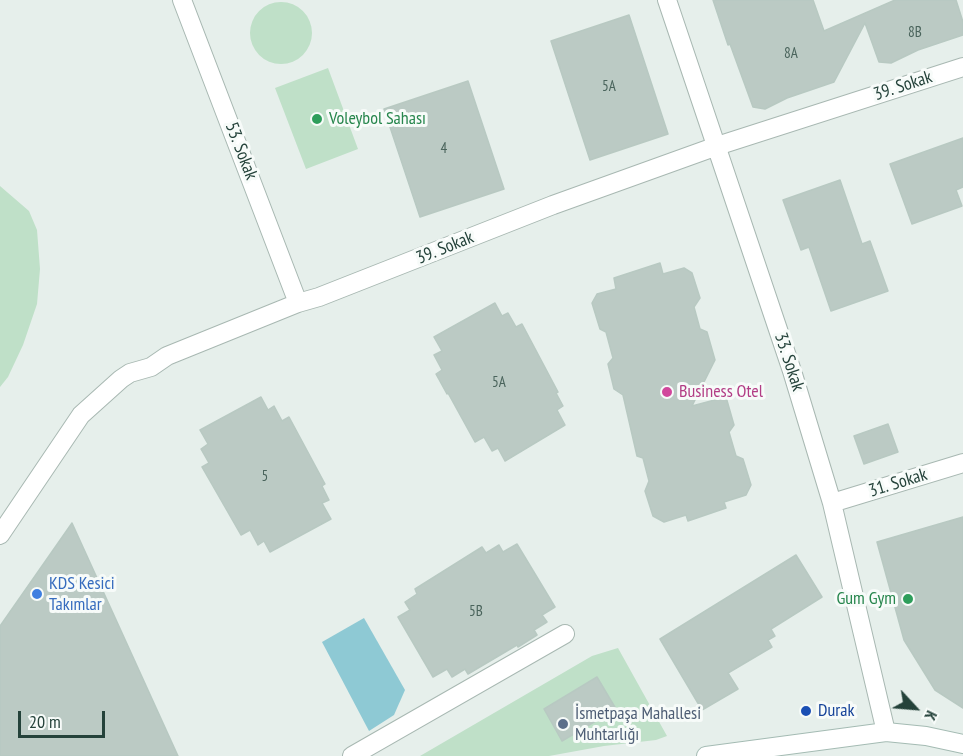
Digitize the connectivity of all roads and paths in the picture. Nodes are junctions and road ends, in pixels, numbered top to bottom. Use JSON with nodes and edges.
{"nodes":[{"id":1,"x":182,"y":0,"type":"edge"},
{"id":2,"x":667,"y":0,"type":"edge"},
{"id":3,"x":963,"y":67,"type":"edge"},
{"id":4,"x":717,"y":146,"type":"junction"},
{"id":5,"x":298,"y":303,"type":"junction"},
{"id":6,"x":963,"y":463,"type":"edge"},
{"id":7,"x":832,"y":503,"type":"junction"},
{"id":8,"x":0,"y":535,"type":"edge"},
{"id":9,"x":565,"y":634,"type":"dead end"},
{"id":10,"x":886,"y":732,"type":"junction"},
{"id":11,"x":963,"y":744,"type":"edge"},
{"id":12,"x":352,"y":756,"type":"edge"},
{"id":13,"x":706,"y":756,"type":"edge"}],
"edges":[{"from":1,"to":5,"type":"street","name":"53. Sokak"},
{"from":2,"to":4,"type":"street","name":"33. Sokak"},
{"from":3,"to":4,"type":"street","name":"39. Sokak"},
{"from":4,"to":5,"type":"street","name":"39. Sokak"},
{"from":4,"to":7,"type":"street","name":"33. Sokak"},
{"from":5,"to":8,"type":"street","name":"39. Sokak"},
{"from":6,"to":7,"type":"street","name":"31. Sokak"},
{"from":7,"to":10,"type":"street","name":"33. Sokak"},
{"from":9,"to":12,"type":"street"},
{"from":10,"to":11,"type":"street"},
{"from":10,"to":13,"type":"street"}]}
